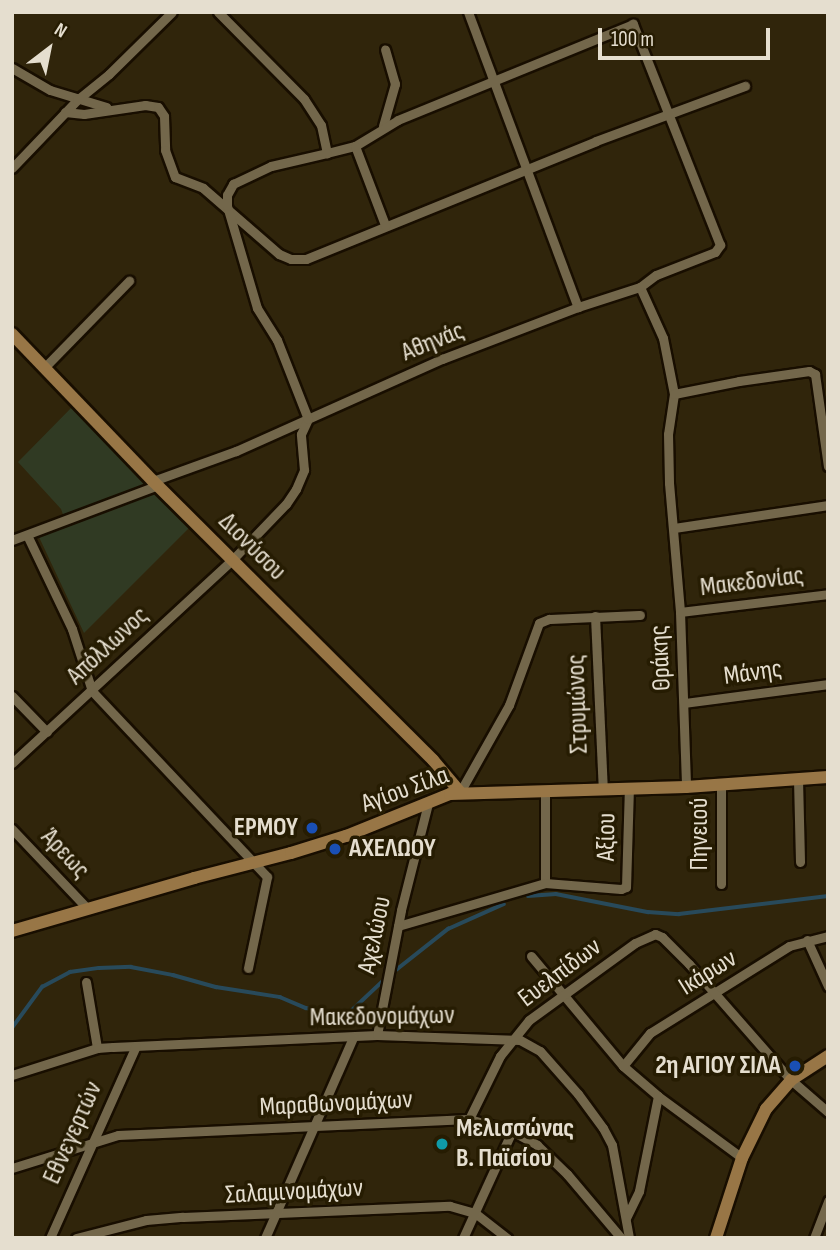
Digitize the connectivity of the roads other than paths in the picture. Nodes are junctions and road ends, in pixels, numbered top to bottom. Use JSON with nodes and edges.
{"nodes":[{"id":1,"x":172,"y":12,"type":"edge"},
{"id":2,"x":218,"y":12,"type":"edge"},
{"id":3,"x":468,"y":12,"type":"edge"},
{"id":4,"x":385,"y":49,"type":"dead end"},
{"id":5,"x":12,"y":68,"type":"edge"},
{"id":6,"x":495,"y":81,"type":"junction"},
{"id":7,"x":745,"y":86,"type":"dead end"},
{"id":8,"x":77,"y":100,"type":"junction"},
{"id":9,"x":111,"y":108,"type":"junction"},
{"id":10,"x":65,"y":112,"type":"junction"},
{"id":11,"x":668,"y":116,"type":"junction"},
{"id":12,"x":383,"y":127,"type":"junction"},
{"id":13,"x":355,"y":146,"type":"junction"},
{"id":14,"x":327,"y":153,"type":"junction"},
{"id":15,"x":12,"y":168,"type":"edge"},
{"id":16,"x":526,"y":169,"type":"junction"},
{"id":17,"x":227,"y":206,"type":"junction"},
{"id":18,"x":384,"y":225,"type":"junction"},
{"id":19,"x":129,"y":281,"type":"dead end"},
{"id":20,"x":640,"y":287,"type":"junction"},
{"id":21,"x":578,"y":307,"type":"junction"},
{"id":22,"x":12,"y":334,"type":"edge"},
{"id":23,"x":44,"y":368,"type":"junction"},
{"id":24,"x":674,"y":394,"type":"junction"},
{"id":25,"x":308,"y":419,"type":"junction"},
{"id":26,"x":828,"y":466,"type":"edge"},
{"id":27,"x":155,"y":483,"type":"junction"},
{"id":28,"x":828,"y":505,"type":"edge"},
{"id":29,"x":12,"y":528,"type":"edge"},
{"id":30,"x":674,"y":528,"type":"junction"},
{"id":31,"x":20,"y":537,"type":"edge"},
{"id":32,"x":233,"y":559,"type":"junction"},
{"id":33,"x":828,"y":594,"type":"edge"},
{"id":34,"x":680,"y":612,"type":"junction"},
{"id":35,"x":640,"y":615,"type":"dead end"},
{"id":36,"x":595,"y":616,"type":"junction"},
{"id":37,"x":828,"y":684,"type":"edge"},
{"id":38,"x":92,"y":691,"type":"junction"},
{"id":39,"x":12,"y":696,"type":"edge"},
{"id":40,"x":684,"y":703,"type":"junction"},
{"id":41,"x":47,"y":732,"type":"junction"},
{"id":42,"x":12,"y":764,"type":"edge"},
{"id":43,"x":828,"y":776,"type":"edge"},
{"id":44,"x":798,"y":779,"type":"junction"},
{"id":45,"x":721,"y":783,"type":"junction"},
{"id":46,"x":686,"y":787,"type":"junction"},
{"id":47,"x":629,"y":788,"type":"junction"},
{"id":48,"x":603,"y":789,"type":"junction"},
{"id":49,"x":545,"y":790,"type":"junction"},
{"id":50,"x":460,"y":792,"type":"junction"},
{"id":51,"x":428,"y":803,"type":"junction"},
{"id":52,"x":12,"y":828,"type":"edge"},
{"id":53,"x":256,"y":862,"type":"junction"},
{"id":54,"x":800,"y":862,"type":"dead end"},
{"id":55,"x":545,"y":884,"type":"junction"},
{"id":56,"x":721,"y":884,"type":"dead end"},
{"id":57,"x":88,"y":909,"type":"junction"},
{"id":58,"x":398,"y":926,"type":"junction"},
{"id":59,"x":12,"y":931,"type":"edge"},
{"id":60,"x":828,"y":936,"type":"edge"},
{"id":61,"x":807,"y":940,"type":"junction"},
{"id":62,"x":531,"y":956,"type":"dead end"},
{"id":63,"x":248,"y":968,"type":"dead end"},
{"id":64,"x":86,"y":982,"type":"dead end"},
{"id":65,"x":828,"y":986,"type":"edge"},
{"id":66,"x":716,"y":993,"type":"junction"},
{"id":67,"x":561,"y":995,"type":"junction"},
{"id":68,"x":377,"y":1035,"type":"junction"},
{"id":69,"x":353,"y":1038,"type":"junction"},
{"id":70,"x":512,"y":1039,"type":"junction"},
{"id":71,"x":136,"y":1046,"type":"junction"},
{"id":72,"x":97,"y":1048,"type":"junction"},
{"id":73,"x":828,"y":1056,"type":"edge"},
{"id":74,"x":623,"y":1066,"type":"junction"},
{"id":75,"x":12,"y":1075,"type":"edge"},
{"id":76,"x":791,"y":1080,"type":"junction"},
{"id":77,"x":658,"y":1096,"type":"junction"},
{"id":78,"x":828,"y":1112,"type":"edge"},
{"id":79,"x":470,"y":1119,"type":"junction"},
{"id":80,"x":316,"y":1126,"type":"junction"},
{"id":81,"x":512,"y":1131,"type":"junction"},
{"id":82,"x":93,"y":1140,"type":"junction"},
{"id":83,"x":742,"y":1157,"type":"junction"},
{"id":84,"x":12,"y":1168,"type":"edge"},
{"id":85,"x":828,"y":1201,"type":"edge"},
{"id":86,"x":475,"y":1213,"type":"junction"},
{"id":87,"x":276,"y":1215,"type":"junction"},
{"id":88,"x":626,"y":1218,"type":"junction"},
{"id":89,"x":50,"y":1238,"type":"edge"},
{"id":90,"x":76,"y":1238,"type":"edge"},
{"id":91,"x":265,"y":1238,"type":"edge"},
{"id":92,"x":463,"y":1238,"type":"edge"},
{"id":93,"x":507,"y":1238,"type":"edge"},
{"id":94,"x":621,"y":1238,"type":"edge"},
{"id":95,"x":629,"y":1238,"type":"edge"},
{"id":96,"x":716,"y":1238,"type":"edge"},
{"id":97,"x":814,"y":1238,"type":"edge"}],
"edges":[{"from":1,"to":8,"type":"street"},
{"from":2,"to":14,"type":"street"},
{"from":3,"to":6,"type":"street"},
{"from":4,"to":12,"type":"street"},
{"from":5,"to":8,"type":"street"},
{"from":6,"to":11,"type":"street"},
{"from":6,"to":12,"type":"street"},
{"from":6,"to":16,"type":"street"},
{"from":7,"to":11,"type":"street"},
{"from":8,"to":9,"type":"street"},
{"from":8,"to":10,"type":"street"},
{"from":9,"to":10,"type":"street"},
{"from":9,"to":17,"type":"street"},
{"from":10,"to":15,"type":"street"},
{"from":11,"to":16,"type":"street"},
{"from":11,"to":20,"type":"street","name":"Αθηνάς"},
{"from":12,"to":13,"type":"street"},
{"from":13,"to":14,"type":"street"},
{"from":13,"to":18,"type":"street"},
{"from":14,"to":17,"type":"street"},
{"from":16,"to":18,"type":"street"},
{"from":16,"to":21,"type":"street"},
{"from":17,"to":18,"type":"street"},
{"from":17,"to":25,"type":"street"},
{"from":19,"to":23,"type":"street"},
{"from":20,"to":21,"type":"street","name":"Αθηνάς"},
{"from":20,"to":24,"type":"street","name":"Θράκης"},
{"from":21,"to":25,"type":"street","name":"Αθηνάς"},
{"from":22,"to":23,"type":"street","name":"Διονύσου"},
{"from":23,"to":27,"type":"street","name":"Διονύσου"},
{"from":24,"to":26,"type":"street"},
{"from":24,"to":30,"type":"street","name":"Θράκης"},
{"from":25,"to":27,"type":"street","name":"Αθηνάς"},
{"from":25,"to":32,"type":"street","name":"Απόλλωνος"},
{"from":27,"to":31,"type":"street","name":"Αθηνάς"},
{"from":27,"to":32,"type":"street","name":"Διονύσου"},
{"from":28,"to":30,"type":"street"},
{"from":29,"to":31,"type":"street"},
{"from":30,"to":34,"type":"street","name":"Θράκης"},
{"from":31,"to":38,"type":"street"},
{"from":32,"to":38,"type":"street","name":"Απόλλωνος"},
{"from":32,"to":50,"type":"street","name":"Διονύσου"},
{"from":33,"to":34,"type":"street","name":"Μακεδονίας"},
{"from":34,"to":40,"type":"street","name":"Θράκης"},
{"from":35,"to":36,"type":"street"},
{"from":36,"to":48,"type":"street","name":"Στρυμώνος"},
{"from":36,"to":50,"type":"street"},
{"from":37,"to":40,"type":"street","name":"Μάνης"},
{"from":38,"to":41,"type":"street","name":"Απόλλωνος"},
{"from":38,"to":53,"type":"street"},
{"from":39,"to":41,"type":"street"},
{"from":40,"to":46,"type":"street","name":"Θράκης"},
{"from":41,"to":42,"type":"street","name":"Απόλλωνος"},
{"from":43,"to":44,"type":"street","name":"Αγίου Σίλα"},
{"from":44,"to":45,"type":"street","name":"Αγίου Σίλα"},
{"from":44,"to":54,"type":"street"},
{"from":45,"to":46,"type":"street","name":"Αγίου Σίλα"},
{"from":45,"to":56,"type":"street","name":"Πηνειού"},
{"from":46,"to":47,"type":"street","name":"Αγίου Σίλα"},
{"from":47,"to":48,"type":"street","name":"Αγίου Σίλα"},
{"from":47,"to":55,"type":"street","name":"Αξίου"},
{"from":48,"to":49,"type":"street","name":"Αγίου Σίλα"},
{"from":49,"to":50,"type":"street","name":"Αγίου Σίλα"},
{"from":49,"to":55,"type":"street"},
{"from":50,"to":51,"type":"street","name":"Αγίου Σίλα"},
{"from":51,"to":53,"type":"street","name":"Αγίου Σίλα"},
{"from":51,"to":58,"type":"street","name":"Αχελώου"},
{"from":52,"to":57,"type":"street","name":"Άρεως"},
{"from":53,"to":57,"type":"street","name":"Αγίου Σίλα"},
{"from":53,"to":63,"type":"street"},
{"from":55,"to":58,"type":"street"},
{"from":57,"to":59,"type":"street","name":"Αγίου Σίλα"},
{"from":58,"to":68,"type":"street","name":"Αχελώου"},
{"from":60,"to":61,"type":"street","name":"Ικάρων"},
{"from":61,"to":65,"type":"street"},
{"from":61,"to":66,"type":"street","name":"Ικάρων"},
{"from":62,"to":67,"type":"street"},
{"from":64,"to":72,"type":"street"},
{"from":66,"to":67,"type":"street","name":"Ευελπίδων"},
{"from":66,"to":74,"type":"street","name":"Ικάρων"},
{"from":66,"to":76,"type":"street"},
{"from":67,"to":70,"type":"street","name":"Ευελπίδων"},
{"from":67,"to":74,"type":"street"},
{"from":68,"to":69,"type":"street","name":"Μακεδονομάχων"},
{"from":68,"to":70,"type":"street","name":"Μακεδονομάχων"},
{"from":69,"to":71,"type":"street","name":"Μακεδονομάχων"},
{"from":69,"to":80,"type":"street"},
{"from":70,"to":79,"type":"street","name":"Ευελπίδων"},
{"from":70,"to":88,"type":"street","name":"Μακεδονομάχων"},
{"from":71,"to":72,"type":"street","name":"Μακεδονομάχων"},
{"from":71,"to":82,"type":"street","name":"Εθνεγερτών"},
{"from":72,"to":75,"type":"street","name":"Μακεδονομάχων"},
{"from":73,"to":76,"type":"street"},
{"from":74,"to":77,"type":"street"},
{"from":76,"to":78,"type":"street"},
{"from":76,"to":83,"type":"street"},
{"from":77,"to":83,"type":"street"},
{"from":77,"to":88,"type":"street"},
{"from":79,"to":80,"type":"street","name":"Μαραθωνομάχων"},
{"from":79,"to":81,"type":"street","name":"Μαραθωνομάχων"},
{"from":80,"to":82,"type":"street","name":"Μαραθωνομάχων"},
{"from":80,"to":87,"type":"street"},
{"from":81,"to":86,"type":"street"},
{"from":81,"to":94,"type":"street","name":"Μαραθωνομάχων"},
{"from":82,"to":84,"type":"street","name":"Μαραθωνομάχων"},
{"from":82,"to":89,"type":"street","name":"Εθνεγερτών"},
{"from":83,"to":96,"type":"street"},
{"from":85,"to":97,"type":"street"},
{"from":86,"to":87,"type":"street","name":"Σαλαμινομάχων"},
{"from":86,"to":92,"type":"street"},
{"from":86,"to":93,"type":"street","name":"Σαλαμινομάχων"},
{"from":87,"to":90,"type":"street","name":"Σαλαμινομάχων"},
{"from":87,"to":91,"type":"street"},
{"from":88,"to":95,"type":"street","name":"Μακεδονομάχων"}]}
